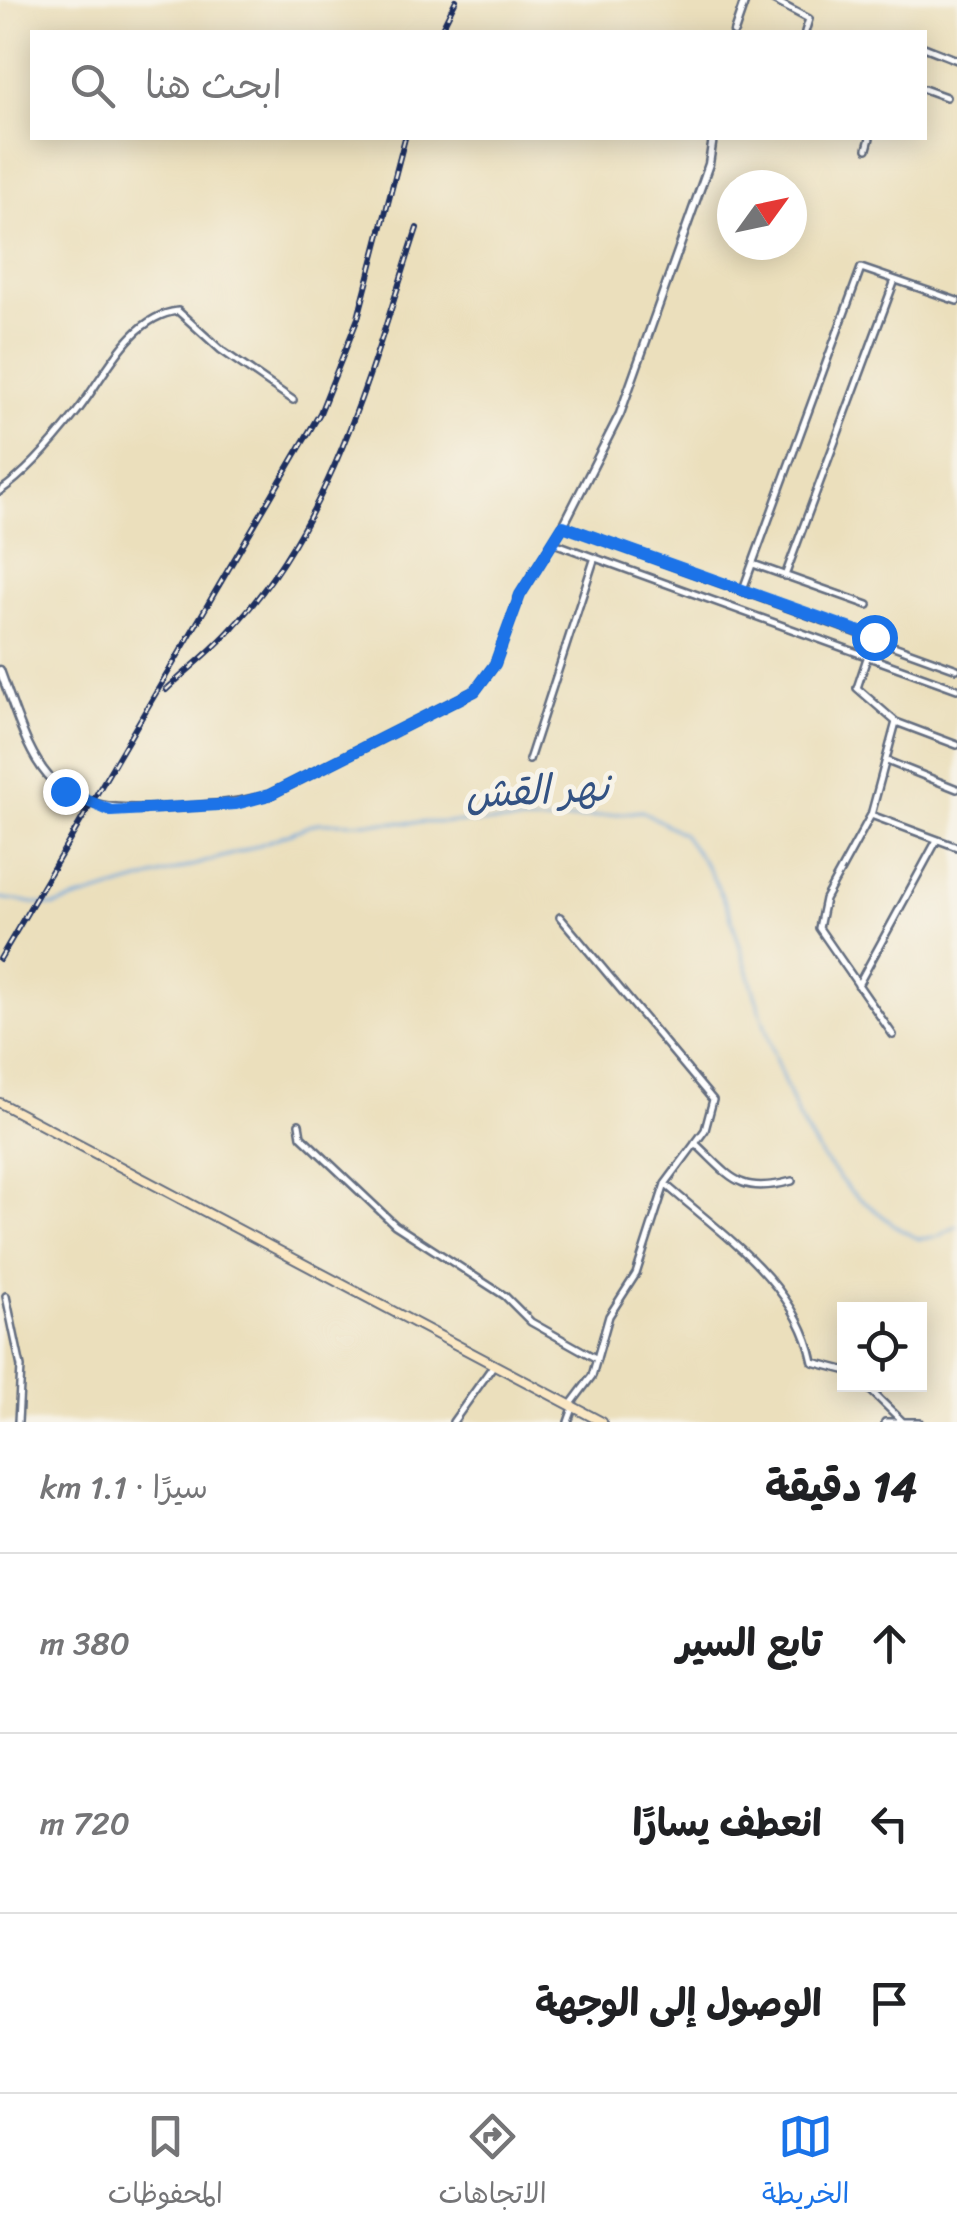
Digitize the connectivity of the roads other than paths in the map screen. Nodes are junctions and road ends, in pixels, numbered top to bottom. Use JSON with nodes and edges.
{"nodes":[{"id":1,"x":745,"y":0,"type":"edge"},
{"id":2,"x":773,"y":0,"type":"edge"},
{"id":3,"x":735,"y":30,"type":"edge"},
{"id":4,"x":806,"y":30,"type":"edge"},
{"id":5,"x":927,"y":48,"type":"edge"},
{"id":6,"x":957,"y":60,"type":"edge"},
{"id":7,"x":927,"y":90,"type":"edge"},
{"id":8,"x":946,"y":97,"type":"dead end"},
{"id":9,"x":713,"y":140,"type":"edge"},
{"id":10,"x":870,"y":140,"type":"edge"},
{"id":11,"x":867,"y":150,"type":"dead end"},
{"id":12,"x":896,"y":280,"type":"junction"},
{"id":13,"x":957,"y":301,"type":"edge"},
{"id":14,"x":293,"y":400,"type":"dead end"},
{"id":15,"x":0,"y":491,"type":"edge"},
{"id":16,"x":563,"y":526,"type":"junction"},
{"id":17,"x":554,"y":543,"type":"junction"},
{"id":18,"x":596,"y":556,"type":"junction"},
{"id":19,"x":752,"y":564,"type":"junction"},
{"id":20,"x":785,"y":576,"type":"junction"},
{"id":21,"x":742,"y":592,"type":"junction"},
{"id":22,"x":868,"y":605,"type":"dead end"},
{"id":23,"x":874,"y":637,"type":"junction"},
{"id":24,"x":868,"y":658,"type":"junction"},
{"id":25,"x":957,"y":669,"type":"edge"},
{"id":26,"x":0,"y":670,"type":"edge"},
{"id":27,"x":957,"y":689,"type":"edge"},
{"id":28,"x":896,"y":722,"type":"junction"},
{"id":29,"x":957,"y":744,"type":"edge"},
{"id":30,"x":529,"y":760,"type":"dead end"},
{"id":31,"x":887,"y":761,"type":"junction"},
{"id":32,"x":957,"y":789,"type":"edge"},
{"id":33,"x":871,"y":815,"type":"junction"},
{"id":34,"x":937,"y":840,"type":"junction"},
{"id":35,"x":957,"y":847,"type":"edge"},
{"id":36,"x":560,"y":917,"type":"dead end"},
{"id":37,"x":858,"y":985,"type":"junction"},
{"id":38,"x":893,"y":1035,"type":"dead end"},
{"id":39,"x":0,"y":1103,"type":"edge"},
{"id":40,"x":300,"y":1124,"type":"dead end"},
{"id":41,"x":695,"y":1143,"type":"junction"},
{"id":42,"x":792,"y":1181,"type":"dead end"},
{"id":43,"x":665,"y":1184,"type":"junction"},
{"id":44,"x":6,"y":1296,"type":"dead end"},
{"id":45,"x":598,"y":1359,"type":"junction"},
{"id":46,"x":493,"y":1366,"type":"junction"},
{"id":47,"x":837,"y":1368,"type":"edge"},
{"id":48,"x":873,"y":1392,"type":"edge"},
{"id":49,"x":571,"y":1407,"type":"junction"},
{"id":50,"x":904,"y":1421,"type":"edge"},
{"id":51,"x":18,"y":1422,"type":"edge"},
{"id":52,"x":452,"y":1422,"type":"edge"},
{"id":53,"x":568,"y":1422,"type":"edge"},
{"id":54,"x":602,"y":1422,"type":"edge"},
{"id":55,"x":885,"y":1422,"type":"edge"},
{"id":56,"x":920,"y":1422,"type":"edge"}],
"edges":[{"from":1,"to":3,"type":"street"},
{"from":2,"to":4,"type":"street"},
{"from":5,"to":6,"type":"street"},
{"from":7,"to":8,"type":"street"},
{"from":9,"to":16,"type":"street"},
{"from":10,"to":11,"type":"street"},
{"from":12,"to":13,"type":"street"},
{"from":12,"to":19,"type":"street"},
{"from":12,"to":20,"type":"street"},
{"from":14,"to":15,"type":"street"},
{"from":16,"to":17,"type":"street"},
{"from":16,"to":21,"type":"street"},
{"from":17,"to":18,"type":"street"},
{"from":17,"to":26,"type":"street"},
{"from":18,"to":24,"type":"street"},
{"from":18,"to":30,"type":"street"},
{"from":19,"to":20,"type":"street"},
{"from":19,"to":21,"type":"street"},
{"from":20,"to":22,"type":"street"},
{"from":21,"to":23,"type":"street"},
{"from":23,"to":24,"type":"street"},
{"from":23,"to":25,"type":"street"},
{"from":24,"to":27,"type":"street"},
{"from":24,"to":28,"type":"street"},
{"from":28,"to":29,"type":"street"},
{"from":28,"to":31,"type":"street"},
{"from":31,"to":32,"type":"street"},
{"from":31,"to":33,"type":"street"},
{"from":33,"to":34,"type":"street"},
{"from":33,"to":37,"type":"street"},
{"from":34,"to":35,"type":"street"},
{"from":34,"to":37,"type":"street"},
{"from":36,"to":41,"type":"street"},
{"from":37,"to":38,"type":"street"},
{"from":39,"to":46,"type":"main road"},
{"from":40,"to":45,"type":"street"},
{"from":41,"to":42,"type":"street"},
{"from":41,"to":43,"type":"street"},
{"from":43,"to":45,"type":"street"},
{"from":43,"to":47,"type":"street"},
{"from":44,"to":51,"type":"street"},
{"from":45,"to":49,"type":"street"},
{"from":46,"to":49,"type":"main road"},
{"from":46,"to":52,"type":"street"},
{"from":48,"to":50,"type":"street"},
{"from":49,"to":53,"type":"street"},
{"from":49,"to":54,"type":"main road"},
{"from":50,"to":55,"type":"street"},
{"from":50,"to":56,"type":"street"}]}
